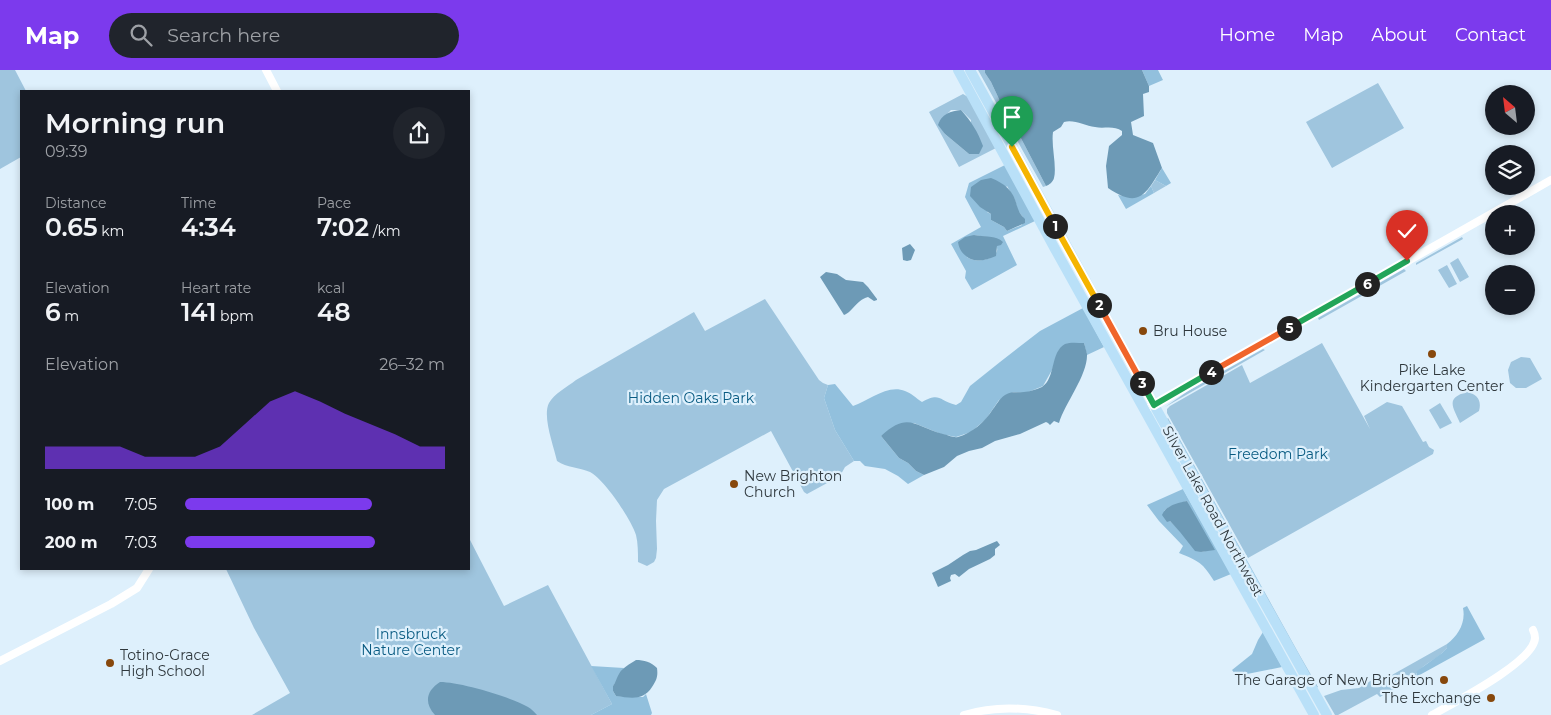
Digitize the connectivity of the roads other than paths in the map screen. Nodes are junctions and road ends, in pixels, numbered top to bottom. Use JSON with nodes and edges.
{"nodes":[{"id":1,"x":266,"y":70,"type":"edge"},
{"id":2,"x":958,"y":70,"type":"edge"},
{"id":3,"x":970,"y":70,"type":"edge"},
{"id":4,"x":276,"y":90,"type":"edge"},
{"id":5,"x":1551,"y":180,"type":"edge"},
{"id":6,"x":1154,"y":405,"type":"junction"},
{"id":7,"x":1144,"y":410,"type":"junction"},
{"id":8,"x":148,"y":570,"type":"edge"},
{"id":9,"x":1533,"y":630,"type":"dead end"},
{"id":10,"x":0,"y":661,"type":"edge"},
{"id":11,"x":964,"y":715,"type":"edge"},
{"id":12,"x":1057,"y":715,"type":"edge"},
{"id":13,"x":1314,"y":715,"type":"edge"},
{"id":14,"x":1327,"y":715,"type":"edge"},
{"id":15,"x":1432,"y":715,"type":"edge"}],
"edges":[{"from":1,"to":4,"type":"street"},
{"from":2,"to":7,"type":"main road"},
{"from":3,"to":6,"type":"main road","name":"Silver Lake Road Northwest"},
{"from":5,"to":6,"type":"street"},
{"from":6,"to":7,"type":"street"},
{"from":6,"to":14,"type":"main road","name":"Silver Lake Road Northwest"},
{"from":7,"to":13,"type":"main road"},
{"from":8,"to":10,"type":"street"},
{"from":9,"to":15,"type":"street"},
{"from":11,"to":12,"type":"street"}]}
